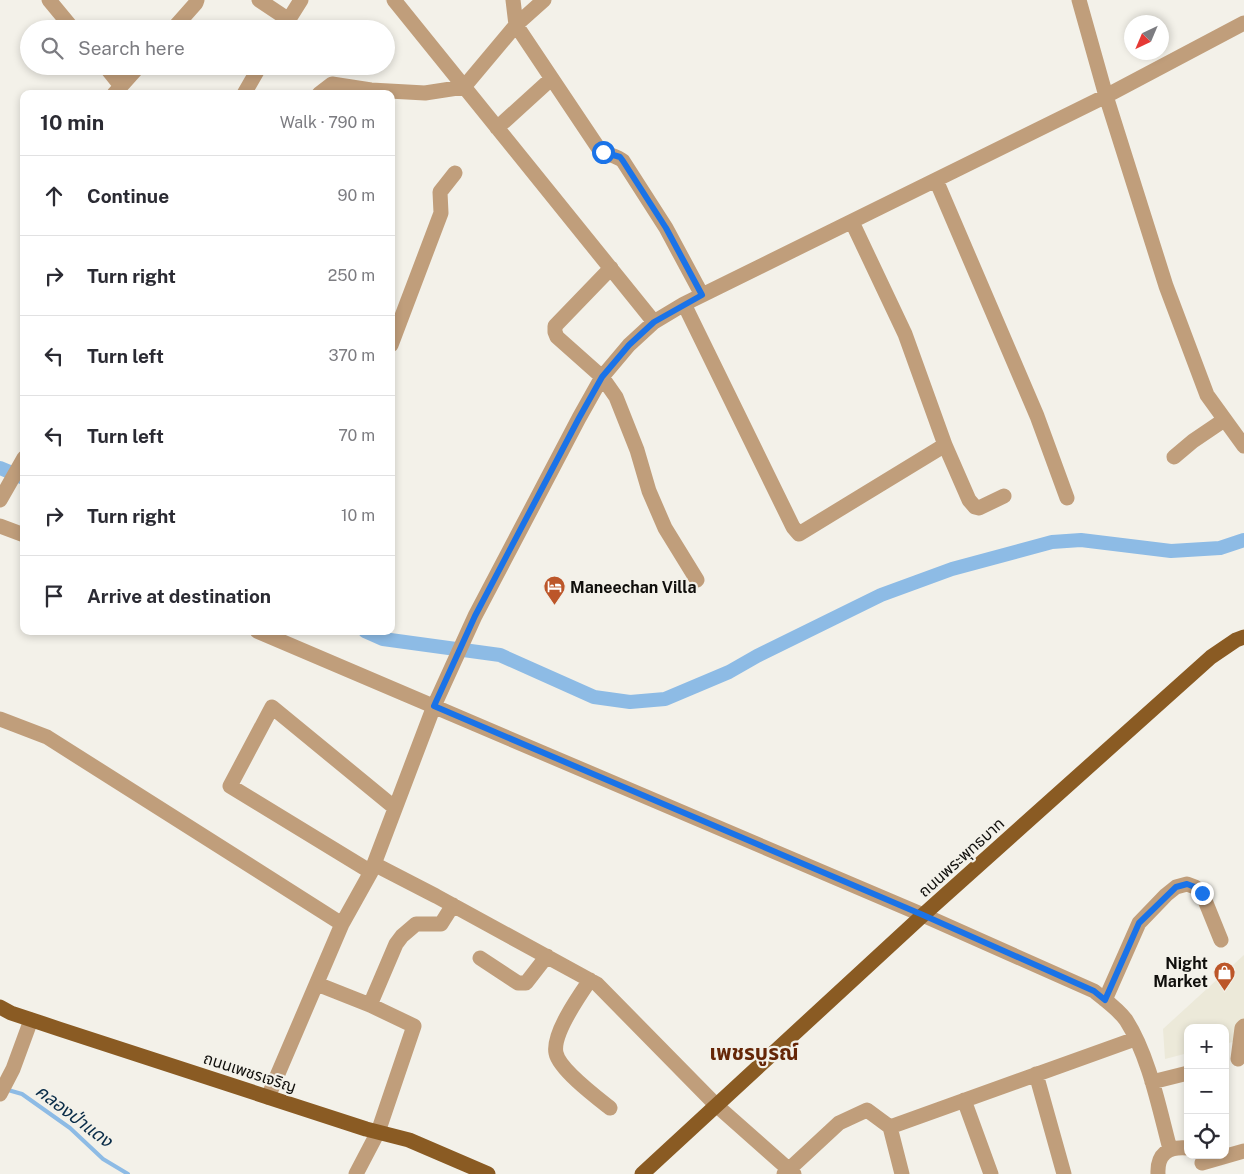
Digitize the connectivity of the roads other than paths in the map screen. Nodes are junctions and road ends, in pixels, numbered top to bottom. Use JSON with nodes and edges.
{"nodes":[{"id":1,"x":49,"y":0,"type":"edge"},
{"id":2,"x":197,"y":0,"type":"edge"},
{"id":3,"x":259,"y":0,"type":"edge"},
{"id":4,"x":301,"y":0,"type":"edge"},
{"id":5,"x":394,"y":0,"type":"edge"},
{"id":6,"x":513,"y":0,"type":"edge"},
{"id":7,"x":544,"y":0,"type":"edge"},
{"id":8,"x":1079,"y":0,"type":"edge"},
{"id":9,"x":66,"y":20,"type":"edge"},
{"id":10,"x":181,"y":20,"type":"edge"},
{"id":11,"x":282,"y":20,"type":"edge"},
{"id":12,"x":288,"y":20,"type":"edge"},
{"id":13,"x":1244,"y":23,"type":"edge"},
{"id":14,"x":516,"y":25,"type":"junction"},
{"id":15,"x":110,"y":75,"type":"edge"},
{"id":16,"x":131,"y":75,"type":"edge"},
{"id":17,"x":255,"y":75,"type":"edge"},
{"id":18,"x":552,"y":79,"type":"junction"},
{"id":19,"x":464,"y":87,"type":"junction"},
{"id":20,"x":118,"y":90,"type":"edge"},
{"id":21,"x":246,"y":90,"type":"edge"},
{"id":22,"x":324,"y":90,"type":"edge"},
{"id":23,"x":371,"y":90,"type":"edge"},
{"id":24,"x":395,"y":91,"type":"edge"},
{"id":25,"x":1106,"y":96,"type":"junction"},
{"id":26,"x":497,"y":128,"type":"junction"},
{"id":27,"x":455,"y":173,"type":"dead end"},
{"id":28,"x":936,"y":180,"type":"junction"},
{"id":29,"x":852,"y":222,"type":"junction"},
{"id":30,"x":610,"y":268,"type":"junction"},
{"id":31,"x":702,"y":295,"type":"junction"},
{"id":32,"x":684,"y":304,"type":"junction"},
{"id":33,"x":654,"y":322,"type":"junction"},
{"id":34,"x":395,"y":334,"type":"edge"},
{"id":35,"x":602,"y":377,"type":"junction"},
{"id":36,"x":1224,"y":420,"type":"junction"},
{"id":37,"x":946,"y":445,"type":"junction"},
{"id":38,"x":1244,"y":446,"type":"edge"},
{"id":39,"x":1174,"y":457,"type":"dead end"},
{"id":40,"x":20,"y":465,"type":"edge"},
{"id":41,"x":1004,"y":496,"type":"dead end"},
{"id":42,"x":1067,"y":498,"type":"dead end"},
{"id":43,"x":0,"y":500,"type":"edge"},
{"id":44,"x":0,"y":526,"type":"edge"},
{"id":45,"x":20,"y":534,"type":"edge"},
{"id":46,"x":697,"y":580,"type":"dead end"},
{"id":47,"x":278,"y":635,"type":"edge"},
{"id":48,"x":1244,"y":637,"type":"edge"},
{"id":49,"x":434,"y":706,"type":"junction"},
{"id":50,"x":0,"y":719,"type":"edge"},
{"id":51,"x":395,"y":808,"type":"junction"},
{"id":52,"x":372,"y":868,"type":"junction"},
{"id":53,"x":453,"y":905,"type":"junction"},
{"id":54,"x":923,"y":915,"type":"junction"},
{"id":55,"x":342,"y":924,"type":"junction"},
{"id":56,"x":1221,"y":940,"type":"dead end"},
{"id":57,"x":547,"y":956,"type":"junction"},
{"id":58,"x":480,"y":958,"type":"dead end"},
{"id":59,"x":590,"y":980,"type":"junction"},
{"id":60,"x":317,"y":984,"type":"junction"},
{"id":61,"x":1105,"y":1000,"type":"junction"},
{"id":62,"x":370,"y":1005,"type":"junction"},
{"id":63,"x":0,"y":1007,"type":"edge"},
{"id":64,"x":31,"y":1020,"type":"junction"},
{"id":65,"x":1244,"y":1026,"type":"edge"},
{"id":66,"x":1135,"y":1038,"type":"junction"},
{"id":67,"x":1236,"y":1059,"type":"edge"},
{"id":68,"x":1184,"y":1073,"type":"edge"},
{"id":69,"x":1036,"y":1074,"type":"junction"},
{"id":70,"x":1152,"y":1082,"type":"junction"},
{"id":71,"x":0,"y":1094,"type":"edge"},
{"id":72,"x":268,"y":1096,"type":"junction"},
{"id":73,"x":964,"y":1100,"type":"junction"},
{"id":74,"x":716,"y":1105,"type":"junction"},
{"id":75,"x":610,"y":1108,"type":"dead end"},
{"id":76,"x":890,"y":1127,"type":"junction"},
{"id":77,"x":378,"y":1132,"type":"junction"},
{"id":78,"x":1184,"y":1148,"type":"edge"},
{"id":79,"x":1170,"y":1149,"type":"junction"},
{"id":80,"x":1244,"y":1151,"type":"edge"},
{"id":81,"x":1201,"y":1164,"type":"edge"},
{"id":82,"x":789,"y":1172,"type":"edge"},
{"id":83,"x":356,"y":1174,"type":"edge"},
{"id":84,"x":488,"y":1174,"type":"edge"},
{"id":85,"x":642,"y":1174,"type":"edge"},
{"id":86,"x":902,"y":1174,"type":"edge"},
{"id":87,"x":991,"y":1174,"type":"edge"},
{"id":88,"x":1064,"y":1174,"type":"edge"},
{"id":89,"x":1158,"y":1174,"type":"edge"}],
"edges":[{"from":1,"to":9,"type":"street"},
{"from":2,"to":10,"type":"street"},
{"from":3,"to":11,"type":"street"},
{"from":4,"to":12,"type":"street"},
{"from":5,"to":19,"type":"street"},
{"from":6,"to":14,"type":"street"},
{"from":7,"to":14,"type":"street"},
{"from":8,"to":25,"type":"street"},
{"from":13,"to":25,"type":"street"},
{"from":14,"to":18,"type":"street"},
{"from":14,"to":19,"type":"street"},
{"from":15,"to":20,"type":"street"},
{"from":16,"to":20,"type":"street"},
{"from":17,"to":21,"type":"street"},
{"from":18,"to":26,"type":"street"},
{"from":18,"to":31,"type":"street"},
{"from":19,"to":24,"type":"street"},
{"from":19,"to":26,"type":"street"},
{"from":22,"to":23,"type":"street"},
{"from":25,"to":28,"type":"street"},
{"from":25,"to":36,"type":"street"},
{"from":26,"to":30,"type":"street"},
{"from":27,"to":34,"type":"street"},
{"from":28,"to":29,"type":"street"},
{"from":28,"to":42,"type":"street"},
{"from":29,"to":31,"type":"street"},
{"from":29,"to":37,"type":"street"},
{"from":30,"to":33,"type":"street"},
{"from":30,"to":35,"type":"street"},
{"from":31,"to":32,"type":"street"},
{"from":32,"to":33,"type":"street"},
{"from":32,"to":37,"type":"street"},
{"from":33,"to":35,"type":"street"},
{"from":35,"to":46,"type":"street"},
{"from":35,"to":49,"type":"street"},
{"from":36,"to":38,"type":"street"},
{"from":36,"to":39,"type":"street"},
{"from":37,"to":41,"type":"street"},
{"from":40,"to":43,"type":"street"},
{"from":44,"to":45,"type":"street"},
{"from":47,"to":49,"type":"street"},
{"from":48,"to":54,"type":"main road","name":"ถนนพระพุทธบาท"},
{"from":49,"to":51,"type":"street"},
{"from":49,"to":54,"type":"street"},
{"from":50,"to":55,"type":"street"},
{"from":51,"to":52,"type":"street"},
{"from":51,"to":52,"type":"street"},
{"from":52,"to":53,"type":"street"},
{"from":52,"to":55,"type":"street"},
{"from":53,"to":57,"type":"street"},
{"from":53,"to":62,"type":"street"},
{"from":54,"to":61,"type":"street"},
{"from":54,"to":74,"type":"main road","name":"ถนนพระพุทธบาท"},
{"from":55,"to":60,"type":"street"},
{"from":56,"to":61,"type":"street"},
{"from":57,"to":58,"type":"street"},
{"from":57,"to":59,"type":"street"},
{"from":59,"to":74,"type":"street"},
{"from":59,"to":75,"type":"street"},
{"from":60,"to":62,"type":"street"},
{"from":60,"to":72,"type":"street"},
{"from":61,"to":66,"type":"street"},
{"from":62,"to":77,"type":"street"},
{"from":63,"to":64,"type":"main road","name":"ถนนเพชรเจริญ"},
{"from":64,"to":71,"type":"street"},
{"from":64,"to":72,"type":"main road","name":"ถนนเพชรเจริญ"},
{"from":65,"to":67,"type":"street"},
{"from":66,"to":69,"type":"street"},
{"from":66,"to":70,"type":"street"},
{"from":68,"to":70,"type":"street"},
{"from":69,"to":73,"type":"street"},
{"from":69,"to":88,"type":"street"},
{"from":70,"to":79,"type":"street"},
{"from":72,"to":77,"type":"main road","name":"ถนนเพชรเจริญ"},
{"from":73,"to":76,"type":"street"},
{"from":73,"to":87,"type":"street"},
{"from":74,"to":82,"type":"street"},
{"from":74,"to":85,"type":"main road","name":"ถนนพระพุทธบาท"},
{"from":76,"to":82,"type":"street"},
{"from":76,"to":86,"type":"street"},
{"from":77,"to":83,"type":"street"},
{"from":77,"to":84,"type":"main road","name":"ถนนเพชรเจริญ"},
{"from":78,"to":79,"type":"street"},
{"from":79,"to":89,"type":"street"},
{"from":80,"to":81,"type":"street"}]}
